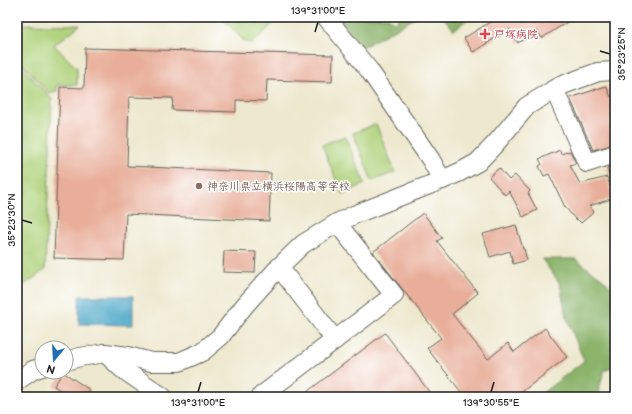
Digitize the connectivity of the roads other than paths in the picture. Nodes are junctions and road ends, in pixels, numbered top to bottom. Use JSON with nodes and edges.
{"nodes":[{"id":1,"x":326,"y":17,"type":"edge"},
{"id":2,"x":615,"y":71,"type":"edge"},
{"id":3,"x":554,"y":89,"type":"junction"},
{"id":4,"x":615,"y":154,"type":"edge"},
{"id":5,"x":442,"y":180,"type":"junction"},
{"id":6,"x":337,"y":223,"type":"junction"},
{"id":7,"x":279,"y":267,"type":"junction"},
{"id":8,"x":335,"y":340,"type":"junction"},
{"id":9,"x":105,"y":353,"type":"junction"},
{"id":10,"x":74,"y":359,"type":"edge"},
{"id":11,"x":34,"y":370,"type":"edge"},
{"id":12,"x":17,"y":381,"type":"edge"},
{"id":13,"x":261,"y":396,"type":"edge"},
{"id":14,"x":163,"y":397,"type":"edge"}],
"edges":[{"from":1,"to":5,"type":"street"},
{"from":2,"to":3,"type":"street"},
{"from":3,"to":4,"type":"street"},
{"from":3,"to":5,"type":"street"},
{"from":5,"to":6,"type":"street"},
{"from":6,"to":7,"type":"street"},
{"from":6,"to":8,"type":"street"},
{"from":7,"to":8,"type":"street"},
{"from":7,"to":9,"type":"street"},
{"from":8,"to":13,"type":"street"},
{"from":9,"to":10,"type":"street"},
{"from":9,"to":14,"type":"street"},
{"from":11,"to":12,"type":"street"}]}
